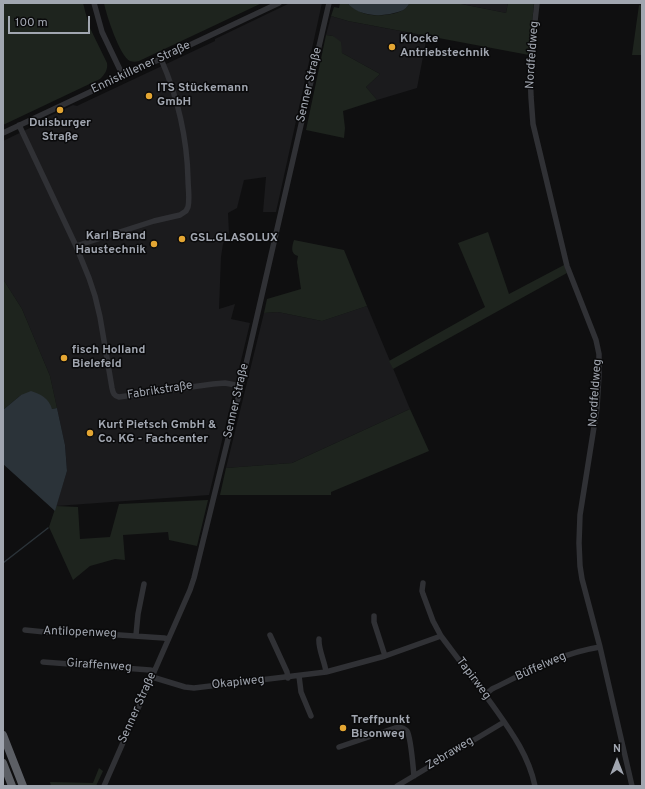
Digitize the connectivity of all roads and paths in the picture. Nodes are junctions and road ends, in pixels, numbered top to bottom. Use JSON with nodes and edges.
{"nodes":[{"id":1,"x":94,"y":3,"type":"edge"},
{"id":2,"x":279,"y":3,"type":"edge"},
{"id":3,"x":330,"y":3,"type":"edge"},
{"id":4,"x":537,"y":3,"type":"edge"},
{"id":5,"x":161,"y":59,"type":"junction"},
{"id":6,"x":123,"y":76,"type":"junction"},
{"id":7,"x":19,"y":125,"type":"junction"},
{"id":8,"x":3,"y":133,"type":"edge"},
{"id":9,"x":76,"y":246,"type":"junction"},
{"id":10,"x":241,"y":386,"type":"junction"},
{"id":11,"x":423,"y":583,"type":"dead end"},
{"id":12,"x":144,"y":584,"type":"dead end"},
{"id":13,"x":374,"y":616,"type":"dead end"},
{"id":14,"x":25,"y":630,"type":"dead end"},
{"id":15,"x":136,"y":635,"type":"junction"},
{"id":16,"x":270,"y":635,"type":"dead end"},
{"id":17,"x":441,"y":636,"type":"junction"},
{"id":18,"x":168,"y":639,"type":"junction"},
{"id":19,"x":319,"y":639,"type":"dead end"},
{"id":20,"x":600,"y":647,"type":"junction"},
{"id":21,"x":385,"y":656,"type":"junction"},
{"id":22,"x":44,"y":662,"type":"dead end"},
{"id":23,"x":326,"y":672,"type":"junction"},
{"id":24,"x":153,"y":674,"type":"junction"},
{"id":25,"x":299,"y":676,"type":"junction"},
{"id":26,"x":288,"y":678,"type":"junction"},
{"id":27,"x":485,"y":695,"type":"junction"},
{"id":28,"x":311,"y":716,"type":"dead end"},
{"id":29,"x":504,"y":722,"type":"junction"},
{"id":30,"x":3,"y":735,"type":"edge"},
{"id":31,"x":340,"y":747,"type":"dead end"},
{"id":32,"x":3,"y":763,"type":"edge"},
{"id":33,"x":414,"y":776,"type":"junction"},
{"id":34,"x":12,"y":786,"type":"edge"},
{"id":35,"x":23,"y":786,"type":"edge"},
{"id":36,"x":104,"y":786,"type":"edge"},
{"id":37,"x":396,"y":786,"type":"edge"},
{"id":38,"x":535,"y":786,"type":"edge"},
{"id":39,"x":632,"y":786,"type":"edge"}],
"edges":[{"from":1,"to":6,"type":"street"},
{"from":2,"to":5,"type":"street","name":"Enniskillener Straße"},
{"from":3,"to":10,"type":"street","name":"Senner Straße"},
{"from":4,"to":20,"type":"street","name":"Nordfeldweg"},
{"from":5,"to":6,"type":"street","name":"Enniskillener Straße"},
{"from":5,"to":9,"type":"street"},
{"from":6,"to":7,"type":"street","name":"Enniskillener Straße"},
{"from":7,"to":8,"type":"street","name":"Enniskillener Straße"},
{"from":7,"to":9,"type":"street","name":"Fabrikstraße"},
{"from":9,"to":10,"type":"street","name":"Fabrikstraße"},
{"from":10,"to":18,"type":"street","name":"Senner Straße"},
{"from":11,"to":17,"type":"street"},
{"from":12,"to":15,"type":"street"},
{"from":13,"to":21,"type":"street"},
{"from":14,"to":15,"type":"street","name":"Antilopenweg"},
{"from":15,"to":18,"type":"street","name":"Antilopenweg"},
{"from":16,"to":26,"type":"street"},
{"from":17,"to":21,"type":"street","name":"Okapiweg"},
{"from":17,"to":27,"type":"street","name":"Tapirweg"},
{"from":18,"to":24,"type":"street","name":"Senner Straße"},
{"from":19,"to":23,"type":"street"},
{"from":20,"to":27,"type":"street","name":"Büffelweg"},
{"from":20,"to":39,"type":"street","name":"Nordfeldweg"},
{"from":21,"to":23,"type":"street","name":"Okapiweg"},
{"from":22,"to":24,"type":"street","name":"Giraffenweg"},
{"from":23,"to":25,"type":"street","name":"Okapiweg"},
{"from":24,"to":26,"type":"street","name":"Okapiweg"},
{"from":24,"to":36,"type":"street","name":"Senner Straße"},
{"from":25,"to":26,"type":"street","name":"Okapiweg"},
{"from":25,"to":28,"type":"street"},
{"from":27,"to":29,"type":"street","name":"Tapirweg"},
{"from":29,"to":33,"type":"street","name":"Zebraweg"},
{"from":29,"to":38,"type":"street","name":"Tapirweg"},
{"from":30,"to":35,"type":"highway"},
{"from":31,"to":33,"type":"street"},
{"from":32,"to":34,"type":"highway"},
{"from":33,"to":37,"type":"street","name":"Zebraweg"}]}
